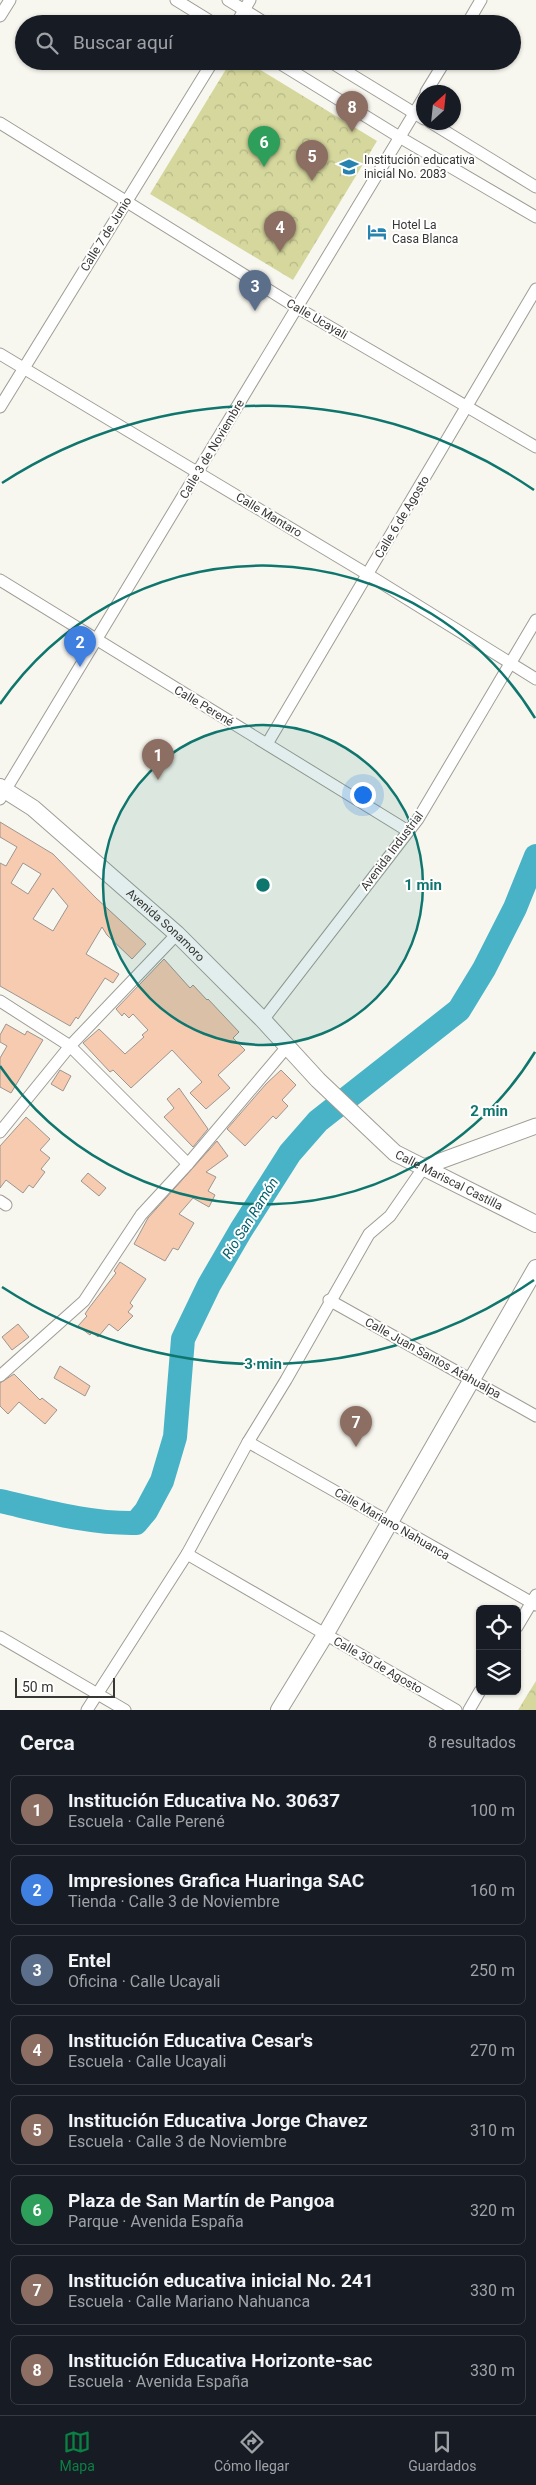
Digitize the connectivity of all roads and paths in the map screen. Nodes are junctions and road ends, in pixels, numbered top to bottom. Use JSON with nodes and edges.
{"nodes":[{"id":1,"x":10,"y":0,"type":"edge"},
{"id":2,"x":176,"y":0,"type":"edge"},
{"id":3,"x":228,"y":0,"type":"edge"},
{"id":4,"x":481,"y":0,"type":"edge"},
{"id":5,"x":247,"y":5,"type":"edge"},
{"id":6,"x":200,"y":15,"type":"edge"},
{"id":7,"x":258,"y":15,"type":"edge"},
{"id":8,"x":472,"y":15,"type":"edge"},
{"id":9,"x":0,"y":16,"type":"edge"},
{"id":10,"x":207,"y":70,"type":"edge"},
{"id":11,"x":291,"y":70,"type":"edge"},
{"id":12,"x":344,"y":70,"type":"edge"},
{"id":13,"x":439,"y":70,"type":"edge"},
{"id":14,"x":430,"y":85,"type":"edge"},
{"id":15,"x":416,"y":114,"type":"edge"},
{"id":16,"x":416,"y":120,"type":"edge"},
{"id":17,"x":0,"y":124,"type":"edge"},
{"id":18,"x":443,"y":130,"type":"edge"},
{"id":19,"x":401,"y":138,"type":"junction"},
{"id":20,"x":536,"y":187,"type":"edge"},
{"id":21,"x":125,"y":203,"type":"junction"},
{"id":22,"x":536,"y":217,"type":"edge"},
{"id":23,"x":536,"y":290,"type":"edge"},
{"id":24,"x":296,"y":307,"type":"junction"},
{"id":25,"x":0,"y":354,"type":"edge"},
{"id":26,"x":23,"y":368,"type":"junction"},
{"id":27,"x":468,"y":406,"type":"junction"},
{"id":28,"x":0,"y":408,"type":"edge"},
{"id":29,"x":536,"y":446,"type":"edge"},
{"id":30,"x":198,"y":474,"type":"junction"},
{"id":31,"x":368,"y":574,"type":"junction"},
{"id":32,"x":0,"y":580,"type":"edge"},
{"id":33,"x":536,"y":620,"type":"edge"},
{"id":34,"x":97,"y":640,"type":"junction"},
{"id":35,"x":510,"y":663,"type":"junction"},
{"id":36,"x":536,"y":679,"type":"edge"},
{"id":37,"x":267,"y":744,"type":"junction"},
{"id":38,"x":2,"y":792,"type":"edge"},
{"id":39,"x":408,"y":830,"type":"junction"},
{"id":40,"x":177,"y":934,"type":"junction"},
{"id":41,"x":0,"y":1001,"type":"edge"},
{"id":42,"x":262,"y":1020,"type":"junction"},
{"id":43,"x":70,"y":1046,"type":"junction"},
{"id":44,"x":286,"y":1048,"type":"junction"},
{"id":45,"x":318,"y":1080,"type":"joint"},
{"id":46,"x":536,"y":1126,"type":"edge"},
{"id":47,"x":0,"y":1132,"type":"edge"},
{"id":48,"x":188,"y":1164,"type":"junction"},
{"id":49,"x":424,"y":1167,"type":"junction"},
{"id":50,"x":536,"y":1224,"type":"edge"},
{"id":51,"x":536,"y":1268,"type":"edge"},
{"id":52,"x":330,"y":1300,"type":"junction"},
{"id":53,"x":0,"y":1376,"type":"edge"},
{"id":54,"x":473,"y":1380,"type":"junction"},
{"id":55,"x":536,"y":1416,"type":"edge"},
{"id":56,"x":248,"y":1442,"type":"junction"},
{"id":57,"x":390,"y":1524,"type":"junction"},
{"id":58,"x":187,"y":1554,"type":"junction"},
{"id":59,"x":535,"y":1601,"type":"edge"},
{"id":60,"x":521,"y":1621,"type":"edge"},
{"id":61,"x":325,"y":1635,"type":"junction"},
{"id":62,"x":0,"y":1637,"type":"edge"},
{"id":63,"x":97,"y":1693,"type":"junction"},
{"id":64,"x":478,"y":1695,"type":"edge"},
{"id":65,"x":87,"y":1710,"type":"edge"},
{"id":66,"x":125,"y":1710,"type":"edge"},
{"id":67,"x":279,"y":1710,"type":"edge"},
{"id":68,"x":456,"y":1710,"type":"edge"},
{"id":69,"x":469,"y":1710,"type":"edge"}],
"edges":[{"from":1,"to":9,"type":"street"},
{"from":2,"to":6,"type":"street"},
{"from":3,"to":5,"type":"street"},
{"from":4,"to":8,"type":"street"},
{"from":5,"to":7,"type":"street"},
{"from":10,"to":21,"type":"street","name":"Calle 7 de Junio"},
{"from":11,"to":19,"type":"street"},
{"from":12,"to":15,"type":"street"},
{"from":13,"to":14,"type":"street"},
{"from":16,"to":19,"type":"street","name":"Calle 3 de Noviembre"},
{"from":17,"to":21,"type":"street","name":"Calle Ucayali"},
{"from":18,"to":20,"type":"street"},
{"from":19,"to":22,"type":"street"},
{"from":19,"to":24,"type":"street","name":"Calle 3 de Noviembre"},
{"from":21,"to":24,"type":"street","name":"Calle Ucayali"},
{"from":21,"to":26,"type":"street","name":"Calle 7 de Junio"},
{"from":23,"to":27,"type":"street","name":"Calle 6 de Agosto"},
{"from":24,"to":27,"type":"street","name":"Calle Ucayali"},
{"from":24,"to":30,"type":"street","name":"Calle 3 de Noviembre"},
{"from":25,"to":26,"type":"street","name":"Calle Mantaro"},
{"from":26,"to":28,"type":"street","name":"Calle 7 de Junio"},
{"from":26,"to":30,"type":"street","name":"Calle Mantaro"},
{"from":27,"to":29,"type":"street","name":"Calle Ucayali"},
{"from":27,"to":31,"type":"street","name":"Calle 6 de Agosto"},
{"from":30,"to":31,"type":"street","name":"Calle Mantaro"},
{"from":30,"to":34,"type":"street","name":"Calle 3 de Noviembre"},
{"from":31,"to":35,"type":"street","name":"Calle Mantaro"},
{"from":31,"to":37,"type":"street","name":"Calle 6 de Agosto"},
{"from":32,"to":34,"type":"street","name":"Calle Perené"},
{"from":33,"to":35,"type":"street","name":"Avenida Industrial"},
{"from":34,"to":37,"type":"street","name":"Calle Perené"},
{"from":34,"to":38,"type":"street","name":"Calle 3 de Noviembre"},
{"from":35,"to":36,"type":"street","name":"Calle Mantaro"},
{"from":35,"to":39,"type":"street","name":"Avenida Industrial"},
{"from":37,"to":39,"type":"street","name":"Calle Perené"},
{"from":38,"to":40,"type":"main road","name":"Avenida Sonamoro"},
{"from":39,"to":42,"type":"street","name":"Avenida Industrial"},
{"from":40,"to":42,"type":"main road","name":"Avenida Sonamoro"},
{"from":40,"to":43,"type":"street"},
{"from":41,"to":43,"type":"street"},
{"from":42,"to":44,"type":"main road","name":"Avenida Sonamoro"},
{"from":43,"to":47,"type":"street"},
{"from":43,"to":48,"type":"street"},
{"from":44,"to":45,"type":"main road","name":"Avenida Sonamoro"},
{"from":44,"to":48,"type":"street"},
{"from":45,"to":49,"type":"main road","name":"Calle Mariscal Castilla"},
{"from":46,"to":49,"type":"street"},
{"from":48,"to":53,"type":"street"},
{"from":49,"to":50,"type":"main road","name":"Calle Mariscal Castilla"},
{"from":49,"to":52,"type":"street"},
{"from":51,"to":54,"type":"main road"},
{"from":52,"to":54,"type":"street","name":"Calle Juan Santos Atahualpa"},
{"from":52,"to":56,"type":"street"},
{"from":54,"to":55,"type":"street","name":"Calle Juan Santos Atahualpa"},
{"from":54,"to":57,"type":"main road"},
{"from":56,"to":57,"type":"street","name":"Calle Mariano Nahuanca"},
{"from":56,"to":58,"type":"street"},
{"from":57,"to":59,"type":"street","name":"Calle Mariano Nahuanca"},
{"from":57,"to":61,"type":"main road"},
{"from":58,"to":61,"type":"street","name":"Calle 30 de Agosto"},
{"from":58,"to":63,"type":"street"},
{"from":59,"to":60,"type":"street"},
{"from":61,"to":67,"type":"main road"},
{"from":61,"to":68,"type":"street","name":"Calle 30 de Agosto"},
{"from":62,"to":63,"type":"street"},
{"from":63,"to":65,"type":"street"},
{"from":63,"to":66,"type":"street"},
{"from":64,"to":69,"type":"street"}]}
